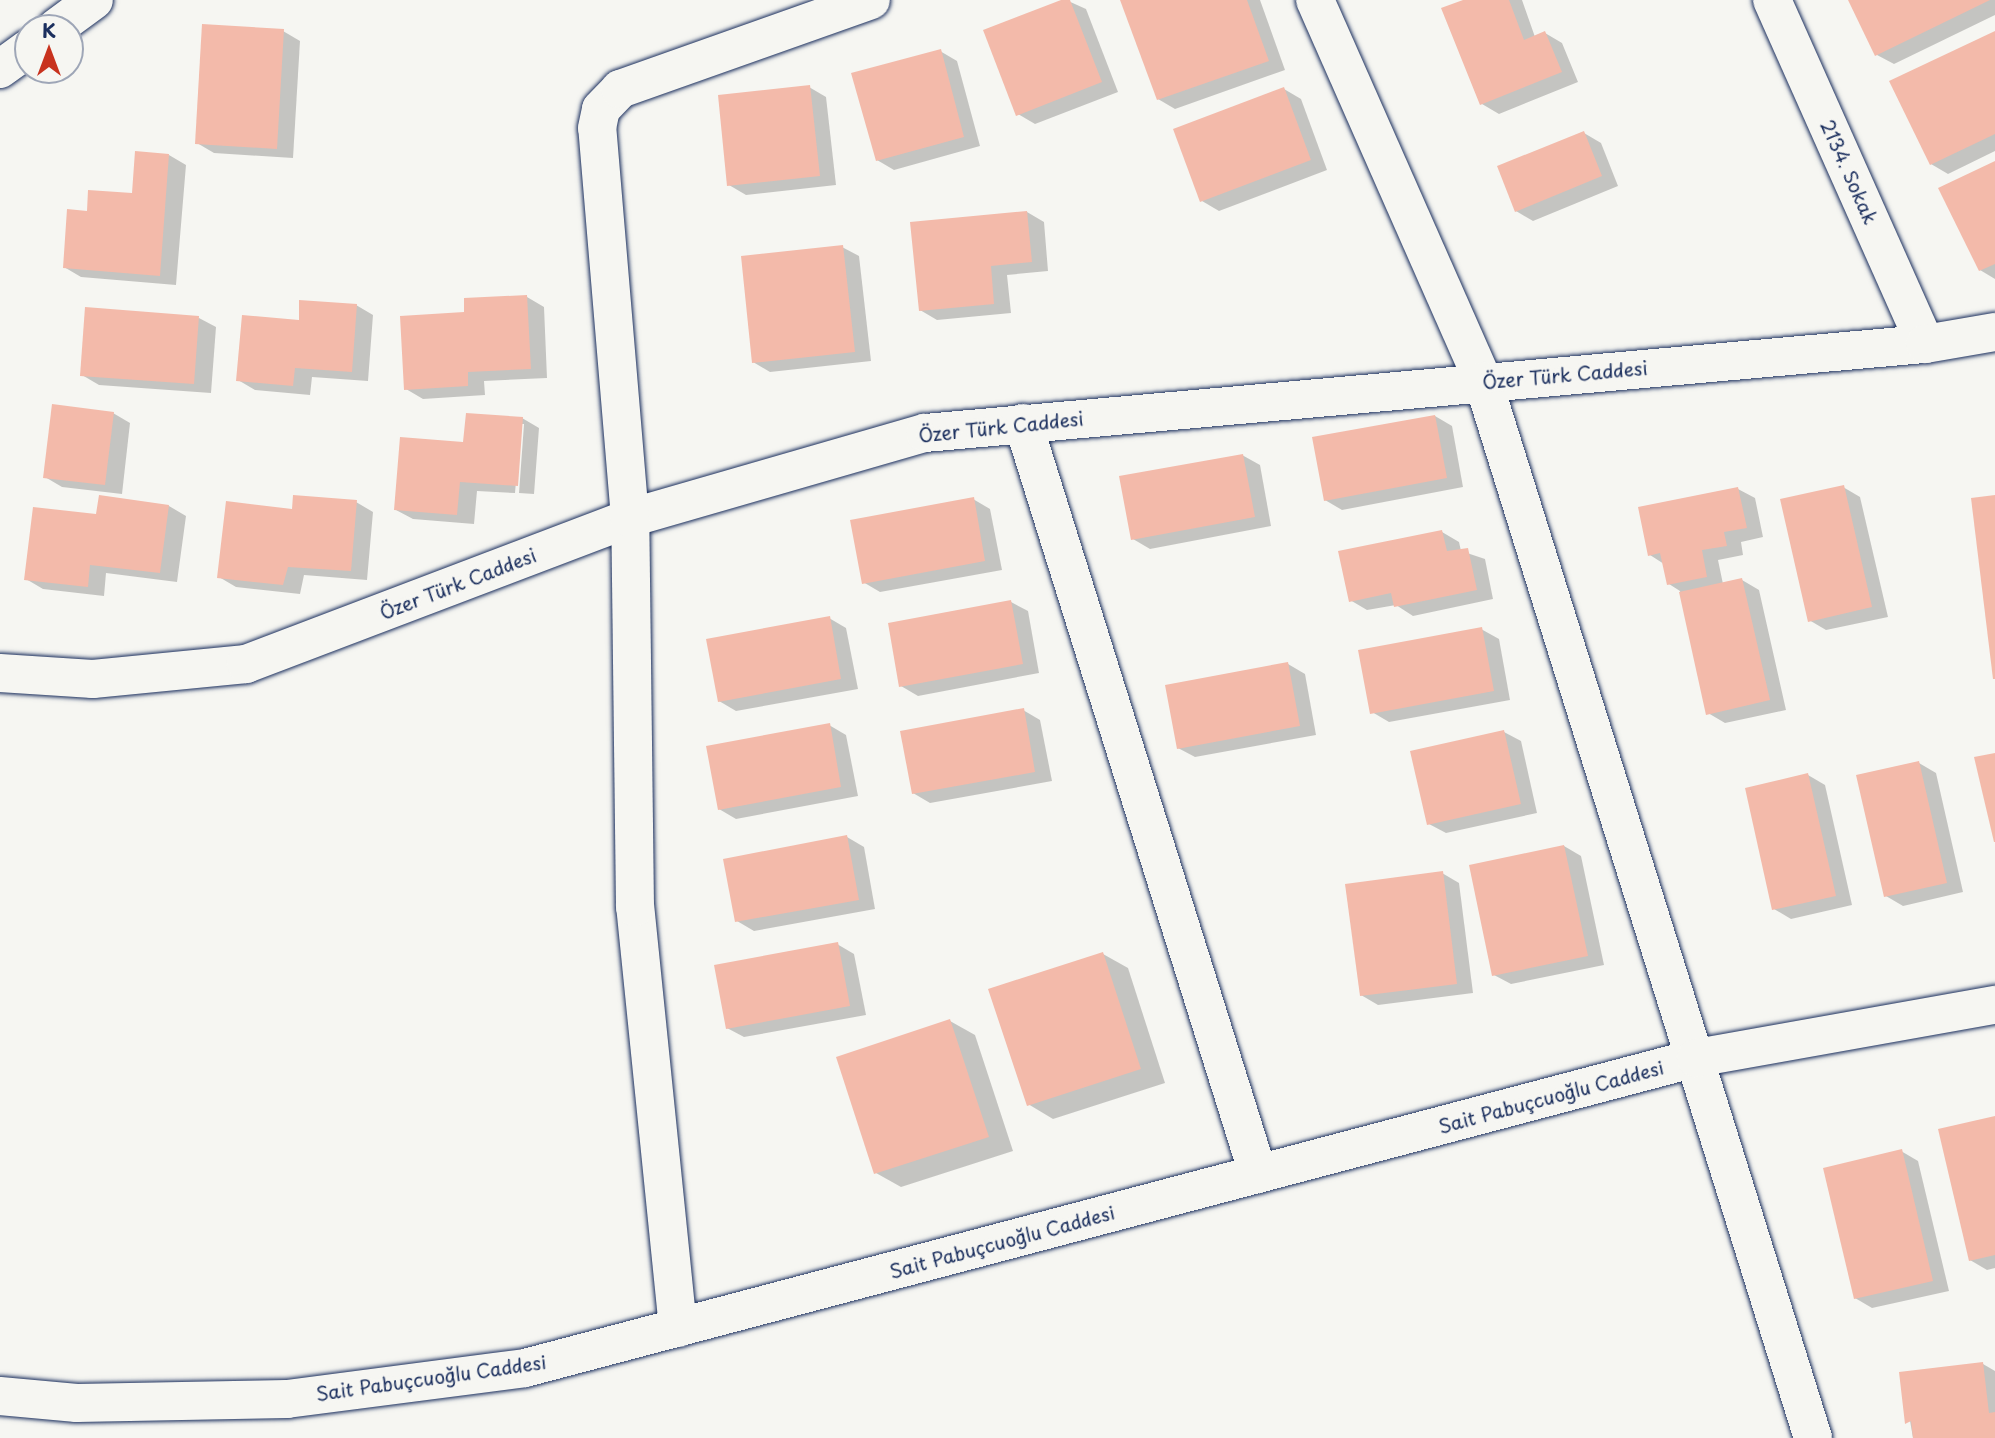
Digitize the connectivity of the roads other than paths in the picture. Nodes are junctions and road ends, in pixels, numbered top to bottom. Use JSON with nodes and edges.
{"nodes":[{"id":1,"x":94,"y":0,"type":"edge"},
{"id":2,"x":871,"y":0,"type":"edge"},
{"id":3,"x":1314,"y":0,"type":"edge"},
{"id":4,"x":1772,"y":0,"type":"edge"},
{"id":5,"x":75,"y":14,"type":"edge"},
{"id":6,"x":1995,"y":332,"type":"edge"},
{"id":7,"x":1925,"y":344,"type":"junction"},
{"id":8,"x":1483,"y":381,"type":"junction"},
{"id":9,"x":1023,"y":423,"type":"junction"},
{"id":10,"x":630,"y":518,"type":"junction"},
{"id":11,"x":0,"y":673,"type":"edge"},
{"id":12,"x":1995,"y":1005,"type":"edge"},
{"id":13,"x":1696,"y":1058,"type":"junction"},
{"id":14,"x":1258,"y":1174,"type":"junction"},
{"id":15,"x":678,"y":1328,"type":"junction"},
{"id":16,"x":0,"y":1396,"type":"edge"},
{"id":17,"x":1813,"y":1438,"type":"edge"}],
"edges":[{"from":1,"to":5,"type":"street"},
{"from":2,"to":10,"type":"street"},
{"from":3,"to":8,"type":"street"},
{"from":4,"to":7,"type":"street","name":"2134. Sokak"},
{"from":6,"to":7,"type":"street","name":"Özer Türk Caddesi"},
{"from":7,"to":8,"type":"street","name":"Özer Türk Caddesi"},
{"from":8,"to":9,"type":"street","name":"Özer Türk Caddesi"},
{"from":8,"to":13,"type":"street"},
{"from":9,"to":10,"type":"street","name":"Özer Türk Caddesi"},
{"from":9,"to":14,"type":"street"},
{"from":10,"to":11,"type":"street","name":"Özer Türk Caddesi"},
{"from":10,"to":15,"type":"street"},
{"from":12,"to":13,"type":"street","name":"Sait Pabuçcuoğlu Caddesi"},
{"from":13,"to":14,"type":"street","name":"Sait Pabuçcuoğlu Caddesi"},
{"from":13,"to":17,"type":"street"},
{"from":14,"to":15,"type":"street","name":"Sait Pabuçcuoğlu Caddesi"},
{"from":15,"to":16,"type":"street","name":"Sait Pabuçcuoğlu Caddesi"}]}
